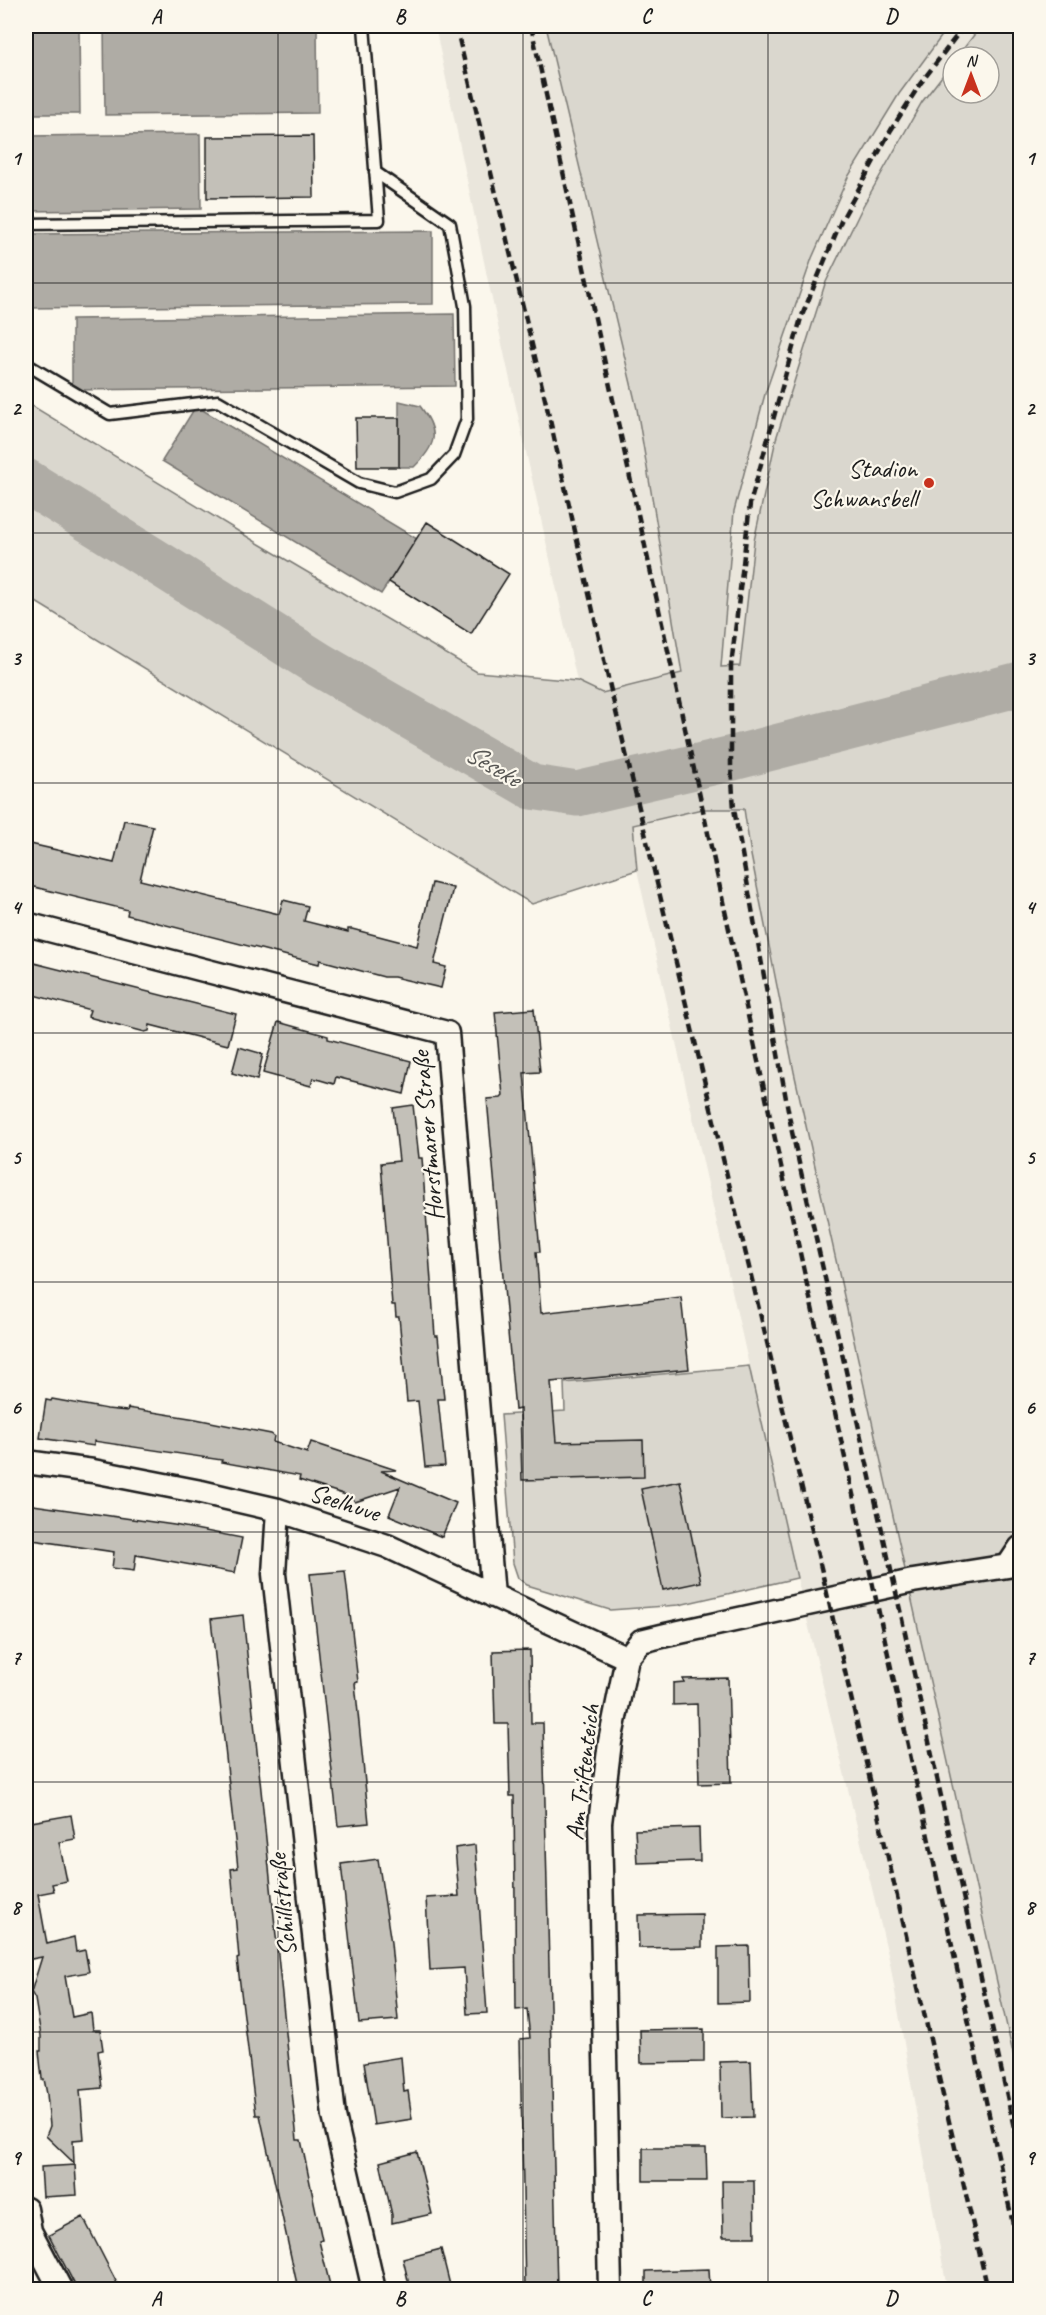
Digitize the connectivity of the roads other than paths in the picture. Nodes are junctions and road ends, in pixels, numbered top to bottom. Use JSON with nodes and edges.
{"nodes":[{"id":1,"x":364,"y":26,"type":"edge"},
{"id":2,"x":375,"y":172,"type":"junction"},
{"id":3,"x":26,"y":224,"type":"edge"},
{"id":4,"x":26,"y":363,"type":"edge"},
{"id":5,"x":26,"y":924,"type":"edge"},
{"id":6,"x":26,"y":1462,"type":"edge"},
{"id":7,"x":278,"y":1510,"type":"junction"},
{"id":8,"x":1020,"y":1548,"type":"edge"},
{"id":9,"x":493,"y":1596,"type":"junction"},
{"id":10,"x":627,"y":1658,"type":"junction"},
{"id":11,"x":26,"y":2209,"type":"edge"},
{"id":12,"x":61,"y":2289,"type":"edge"},
{"id":13,"x":374,"y":2289,"type":"edge"},
{"id":14,"x":610,"y":2289,"type":"edge"}],
"edges":[{"from":1,"to":2,"type":"lane"},
{"from":2,"to":3,"type":"lane"},
{"from":2,"to":4,"type":"lane"},
{"from":5,"to":9,"type":"street","name":"Horstmarer Straße"},
{"from":6,"to":7,"type":"street","name":"Seelhuve"},
{"from":7,"to":9,"type":"street","name":"Seelhuve"},
{"from":7,"to":13,"type":"street","name":"Schillstraße"},
{"from":8,"to":10,"type":"street"},
{"from":9,"to":10,"type":"street","name":"Seelhuve"},
{"from":10,"to":14,"type":"street","name":"Am Triftenteich"},
{"from":11,"to":12,"type":"street"}]}
